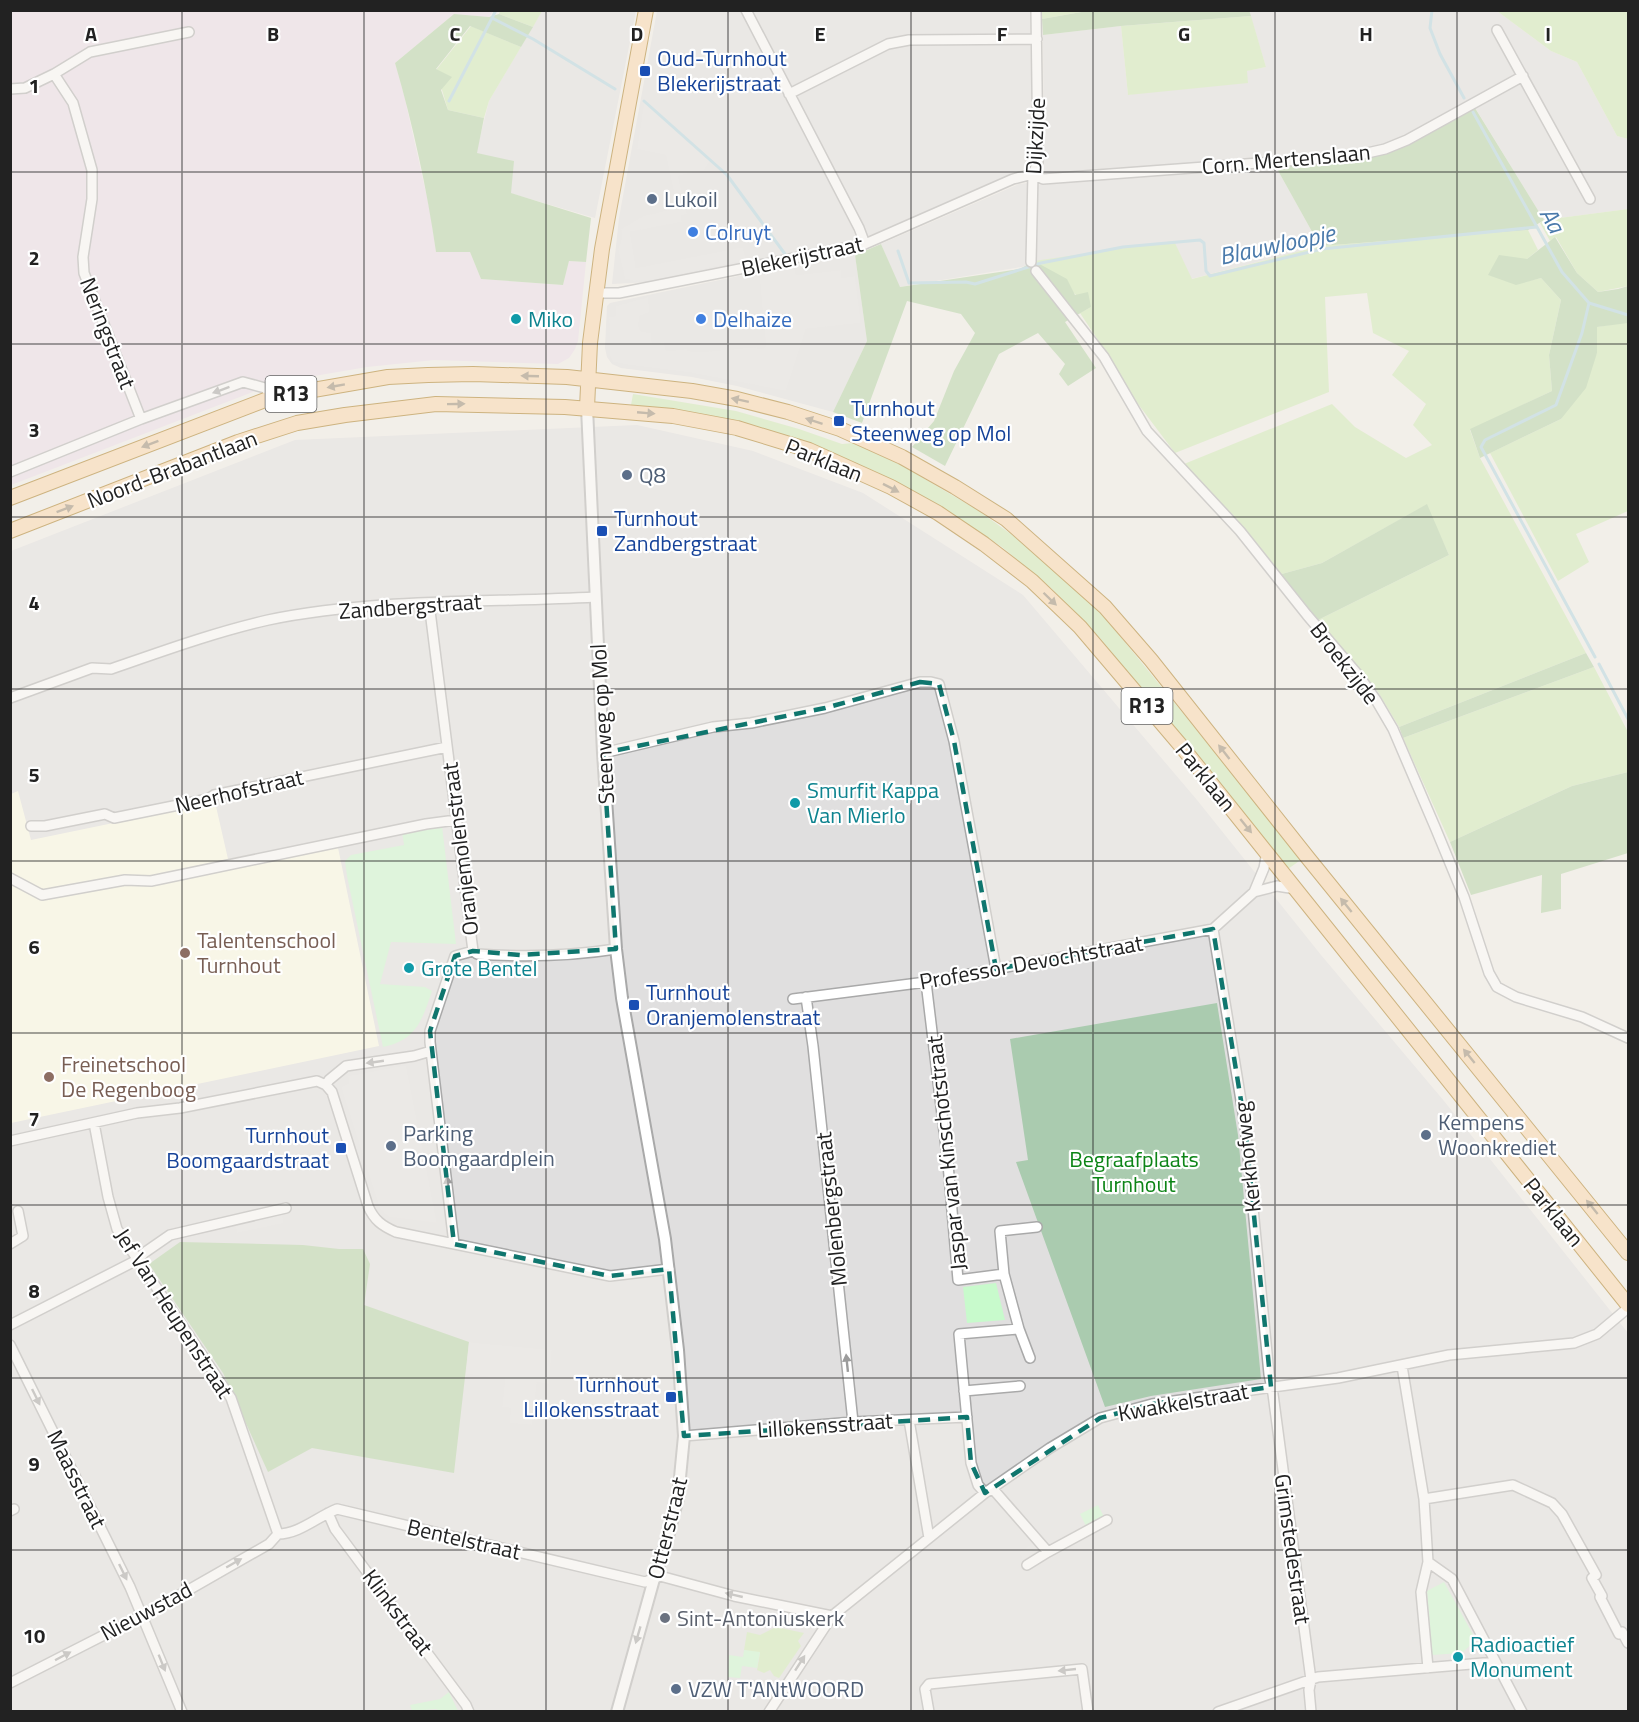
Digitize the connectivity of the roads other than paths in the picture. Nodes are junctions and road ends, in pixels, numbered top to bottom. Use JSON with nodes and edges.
{"nodes":[{"id":1,"x":646,"y":10,"type":"edge"},
{"id":2,"x":746,"y":10,"type":"edge"},
{"id":3,"x":1036,"y":10,"type":"edge"},
{"id":4,"x":1497,"y":30,"type":"dead end"},
{"id":5,"x":189,"y":32,"type":"dead end"},
{"id":6,"x":1037,"y":39,"type":"junction"},
{"id":7,"x":54,"y":74,"type":"junction"},
{"id":8,"x":1523,"y":76,"type":"junction"},
{"id":9,"x":10,"y":89,"type":"edge"},
{"id":10,"x":789,"y":94,"type":"junction"},
{"id":11,"x":1034,"y":174,"type":"junction"},
{"id":12,"x":1590,"y":199,"type":"dead end"},
{"id":13,"x":865,"y":244,"type":"junction"},
{"id":14,"x":1031,"y":262,"type":"dead end"},
{"id":15,"x":1036,"y":271,"type":"dead end"},
{"id":16,"x":596,"y":293,"type":"junction"},
{"id":17,"x":588,"y":379,"type":"junction"},
{"id":18,"x":273,"y":398,"type":"junction"},
{"id":19,"x":587,"y":408,"type":"junction"},
{"id":20,"x":141,"y":419,"type":"junction"},
{"id":21,"x":10,"y":472,"type":"edge"},
{"id":22,"x":10,"y":498,"type":"edge"},
{"id":23,"x":10,"y":531,"type":"edge"},
{"id":24,"x":595,"y":597,"type":"junction"},
{"id":25,"x":429,"y":603,"type":"junction"},
{"id":26,"x":10,"y":698,"type":"edge"},
{"id":27,"x":447,"y":747,"type":"junction"},
{"id":28,"x":603,"y":753,"type":"junction"},
{"id":29,"x":456,"y":820,"type":"junction"},
{"id":30,"x":31,"y":826,"type":"dead end"},
{"id":31,"x":1267,"y":852,"type":"junction"},
{"id":32,"x":10,"y":879,"type":"edge"},
{"id":33,"x":1296,"y":889,"type":"junction"},
{"id":34,"x":1254,"y":892,"type":"junction"},
{"id":35,"x":1213,"y":929,"type":"junction"},
{"id":36,"x":616,"y":949,"type":"junction"},
{"id":37,"x":473,"y":951,"type":"junction"},
{"id":38,"x":996,"y":969,"type":"junction"},
{"id":39,"x":926,"y":982,"type":"junction"},
{"id":40,"x":806,"y":997,"type":"junction"},
{"id":41,"x":793,"y":999,"type":"dead end"},
{"id":42,"x":1629,"y":1038,"type":"edge"},
{"id":43,"x":431,"y":1051,"type":"junction"},
{"id":44,"x":326,"y":1085,"type":"junction"},
{"id":45,"x":94,"y":1123,"type":"junction"},
{"id":46,"x":10,"y":1141,"type":"edge"},
{"id":47,"x":286,"y":1208,"type":"dead end"},
{"id":48,"x":18,"y":1211,"type":"dead end"},
{"id":49,"x":1037,"y":1227,"type":"dead end"},
{"id":50,"x":10,"y":1244,"type":"edge"},
{"id":51,"x":454,"y":1244,"type":"junction"},
{"id":52,"x":1629,"y":1253,"type":"edge"},
{"id":53,"x":137,"y":1260,"type":"junction"},
{"id":54,"x":669,"y":1269,"type":"junction"},
{"id":55,"x":1004,"y":1274,"type":"junction"},
{"id":56,"x":1629,"y":1306,"type":"edge"},
{"id":57,"x":10,"y":1325,"type":"edge"},
{"id":58,"x":1019,"y":1329,"type":"junction"},
{"id":59,"x":10,"y":1345,"type":"edge"},
{"id":60,"x":1030,"y":1358,"type":"dead end"},
{"id":61,"x":1402,"y":1366,"type":"junction"},
{"id":62,"x":1020,"y":1386,"type":"dead end"},
{"id":63,"x":1271,"y":1387,"type":"junction"},
{"id":64,"x":964,"y":1393,"type":"junction"},
{"id":65,"x":967,"y":1417,"type":"junction"},
{"id":66,"x":909,"y":1420,"type":"junction"},
{"id":67,"x":853,"y":1422,"type":"junction"},
{"id":68,"x":684,"y":1436,"type":"junction"},
{"id":69,"x":989,"y":1490,"type":"junction"},
{"id":70,"x":1424,"y":1499,"type":"junction"},
{"id":71,"x":328,"y":1513,"type":"junction"},
{"id":72,"x":1107,"y":1520,"type":"dead end"},
{"id":73,"x":278,"y":1533,"type":"junction"},
{"id":74,"x":929,"y":1538,"type":"junction"},
{"id":75,"x":1048,"y":1552,"type":"junction"},
{"id":76,"x":1428,"y":1562,"type":"junction"},
{"id":77,"x":1027,"y":1565,"type":"dead end"},
{"id":78,"x":654,"y":1579,"type":"junction"},
{"id":79,"x":143,"y":1615,"type":"junction"},
{"id":80,"x":832,"y":1616,"type":"junction"},
{"id":81,"x":1629,"y":1643,"type":"edge"},
{"id":82,"x":1495,"y":1662,"type":"junction"},
{"id":83,"x":1428,"y":1668,"type":"junction"},
{"id":84,"x":1311,"y":1680,"type":"junction"},
{"id":85,"x":10,"y":1683,"type":"edge"},
{"id":86,"x":182,"y":1712,"type":"edge"},
{"id":87,"x":469,"y":1712,"type":"edge"},
{"id":88,"x":616,"y":1712,"type":"edge"},
{"id":89,"x":769,"y":1712,"type":"edge"},
{"id":90,"x":928,"y":1712,"type":"edge"},
{"id":91,"x":1088,"y":1712,"type":"edge"},
{"id":92,"x":1218,"y":1712,"type":"edge"},
{"id":93,"x":1311,"y":1712,"type":"edge"},
{"id":94,"x":1522,"y":1712,"type":"edge"}],
"edges":[{"from":1,"to":16,"type":"main road","name":"Steenweg op Mol"},
{"from":2,"to":10,"type":"street"},
{"from":3,"to":6,"type":"street","name":"Dijkzijde"},
{"from":4,"to":8,"type":"street"},
{"from":5,"to":7,"type":"street"},
{"from":6,"to":10,"type":"street"},
{"from":6,"to":11,"type":"street","name":"Dijkzijde"},
{"from":7,"to":9,"type":"street"},
{"from":7,"to":20,"type":"street","name":"Neringstraat"},
{"from":8,"to":11,"type":"street","name":"Corn. Mertenslaan"},
{"from":8,"to":12,"type":"street"},
{"from":10,"to":13,"type":"street"},
{"from":11,"to":13,"type":"street","name":"Blekerijstraat"},
{"from":11,"to":14,"type":"street","name":"Dijkzijde"},
{"from":13,"to":16,"type":"street","name":"Blekerijstraat"},
{"from":15,"to":42,"type":"street","name":"Broekzijde"},
{"from":16,"to":17,"type":"main road","name":"Steenweg op Mol"},
{"from":17,"to":18,"type":"main road","name":"Noord-Brabantlaan","number":"R13","one_way":true},
{"from":17,"to":19,"type":"main road","name":"Steenweg op Mol"},
{"from":52,"to":17,"type":"main road","name":"Parklaan","number":"R13","one_way":true},
{"from":18,"to":20,"type":"street","one_way":true},
{"from":18,"to":22,"type":"main road","name":"Noord-Brabantlaan","number":"R13","one_way":true},
{"from":23,"to":19,"type":"main road","name":"Noord-Brabantlaan","number":"R13","one_way":true},
{"from":19,"to":24,"type":"street","name":"Steenweg op Mol"},
{"from":19,"to":31,"type":"main road","name":"Parklaan","number":"R13","one_way":true},
{"from":20,"to":21,"type":"street"},
{"from":24,"to":25,"type":"street","name":"Zandbergstraat"},
{"from":24,"to":28,"type":"street","name":"Steenweg op Mol"},
{"from":25,"to":26,"type":"street","name":"Zandbergstraat"},
{"from":25,"to":27,"type":"street","name":"Oranjemolenstraat"},
{"from":27,"to":29,"type":"street","name":"Oranjemolenstraat"},
{"from":27,"to":30,"type":"street","name":"Neerhofstraat"},
{"from":28,"to":36,"type":"street","name":"Steenweg op Mol"},
{"from":28,"to":38,"type":"street"},
{"from":29,"to":32,"type":"street"},
{"from":29,"to":37,"type":"street","name":"Oranjemolenstraat"},
{"from":31,"to":33,"type":"main road","name":"Parklaan","number":"R13"},
{"from":31,"to":34,"type":"street"},
{"from":33,"to":34,"type":"street"},
{"from":33,"to":56,"type":"main road","name":"Parklaan","number":"R13"},
{"from":34,"to":35,"type":"street"},
{"from":35,"to":38,"type":"street","name":"Professor Devochtstraat"},
{"from":35,"to":63,"type":"street","name":"Kerkhofweg"},
{"from":36,"to":37,"type":"street","name":"Oranjemolenstraat"},
{"from":36,"to":54,"type":"street","name":"Steenweg op Mol"},
{"from":37,"to":43,"type":"street"},
{"from":38,"to":39,"type":"street","name":"Professor Devochtstraat"},
{"from":39,"to":40,"type":"street","name":"Professor Devochtstraat"},
{"from":39,"to":55,"type":"street","name":"Jaspar van Kinschotstraat"},
{"from":40,"to":41,"type":"street","name":"Professor Devochtstraat"},
{"from":67,"to":40,"type":"street","name":"Molenbergstraat","one_way":true},
{"from":43,"to":44,"type":"street","one_way":true},
{"from":51,"to":43,"type":"street","one_way":true},
{"from":44,"to":45,"type":"street"},
{"from":44,"to":51,"type":"street"},
{"from":45,"to":46,"type":"street"},
{"from":45,"to":53,"type":"street","name":"Jef Van Heupenstraat"},
{"from":47,"to":53,"type":"street"},
{"from":48,"to":50,"type":"street"},
{"from":49,"to":55,"type":"street","name":"Jaspar van Kinschotstraat"},
{"from":51,"to":54,"type":"street"},
{"from":53,"to":57,"type":"street"},
{"from":53,"to":73,"type":"street","name":"Jef Van Heupenstraat"},
{"from":54,"to":68,"type":"street","name":"Otterstraat"},
{"from":55,"to":58,"type":"street","name":"Jaspar van Kinschotstraat"},
{"from":56,"to":61,"type":"street","name":"Kwakkelstraat"},
{"from":58,"to":60,"type":"street","name":"Jaspar van Kinschotstraat"},
{"from":58,"to":64,"type":"street"},
{"from":59,"to":79,"type":"street","name":"Maasstraat","one_way":true},
{"from":61,"to":63,"type":"street","name":"Kwakkelstraat"},
{"from":61,"to":70,"type":"street"},
{"from":62,"to":64,"type":"street"},
{"from":63,"to":69,"type":"street","name":"Kwakkelstraat"},
{"from":63,"to":84,"type":"street","name":"Grimstedestraat"},
{"from":64,"to":65,"type":"street"},
{"from":65,"to":66,"type":"street","name":"Lillokensstraat"},
{"from":65,"to":69,"type":"street"},
{"from":66,"to":67,"type":"street","name":"Lillokensstraat"},
{"from":66,"to":74,"type":"street"},
{"from":67,"to":68,"type":"street","name":"Lillokensstraat"},
{"from":68,"to":78,"type":"street","name":"Otterstraat"},
{"from":69,"to":74,"type":"street","name":"Kwakkelstraat"},
{"from":69,"to":75,"type":"street"},
{"from":70,"to":76,"type":"street"},
{"from":70,"to":81,"type":"street"},
{"from":71,"to":73,"type":"street","name":"Bentelstraat"},
{"from":71,"to":78,"type":"street","name":"Bentelstraat"},
{"from":71,"to":87,"type":"street","name":"Klinkstraat"},
{"from":72,"to":75,"type":"street"},
{"from":79,"to":73,"type":"street","name":"Nieuwstad","one_way":true},
{"from":74,"to":80,"type":"street","name":"Kwakkelstraat"},
{"from":75,"to":77,"type":"street"},
{"from":76,"to":82,"type":"street"},
{"from":76,"to":83,"type":"street"},
{"from":80,"to":78,"type":"street","name":"Bentelstraat","one_way":true},
{"from":78,"to":88,"type":"street","name":"Otterstraat","one_way":true},
{"from":85,"to":79,"type":"street","name":"Nieuwstad","one_way":true},
{"from":79,"to":86,"type":"street","name":"Maasstraat","one_way":true},
{"from":89,"to":80,"type":"street","name":"Kwakkelstraat","one_way":true},
{"from":82,"to":83,"type":"street"},
{"from":82,"to":94,"type":"street"},
{"from":83,"to":84,"type":"street"},
{"from":84,"to":92,"type":"street"},
{"from":84,"to":93,"type":"street","name":"Grimstedestraat"},
{"from":91,"to":90,"type":"street","one_way":true}]}
